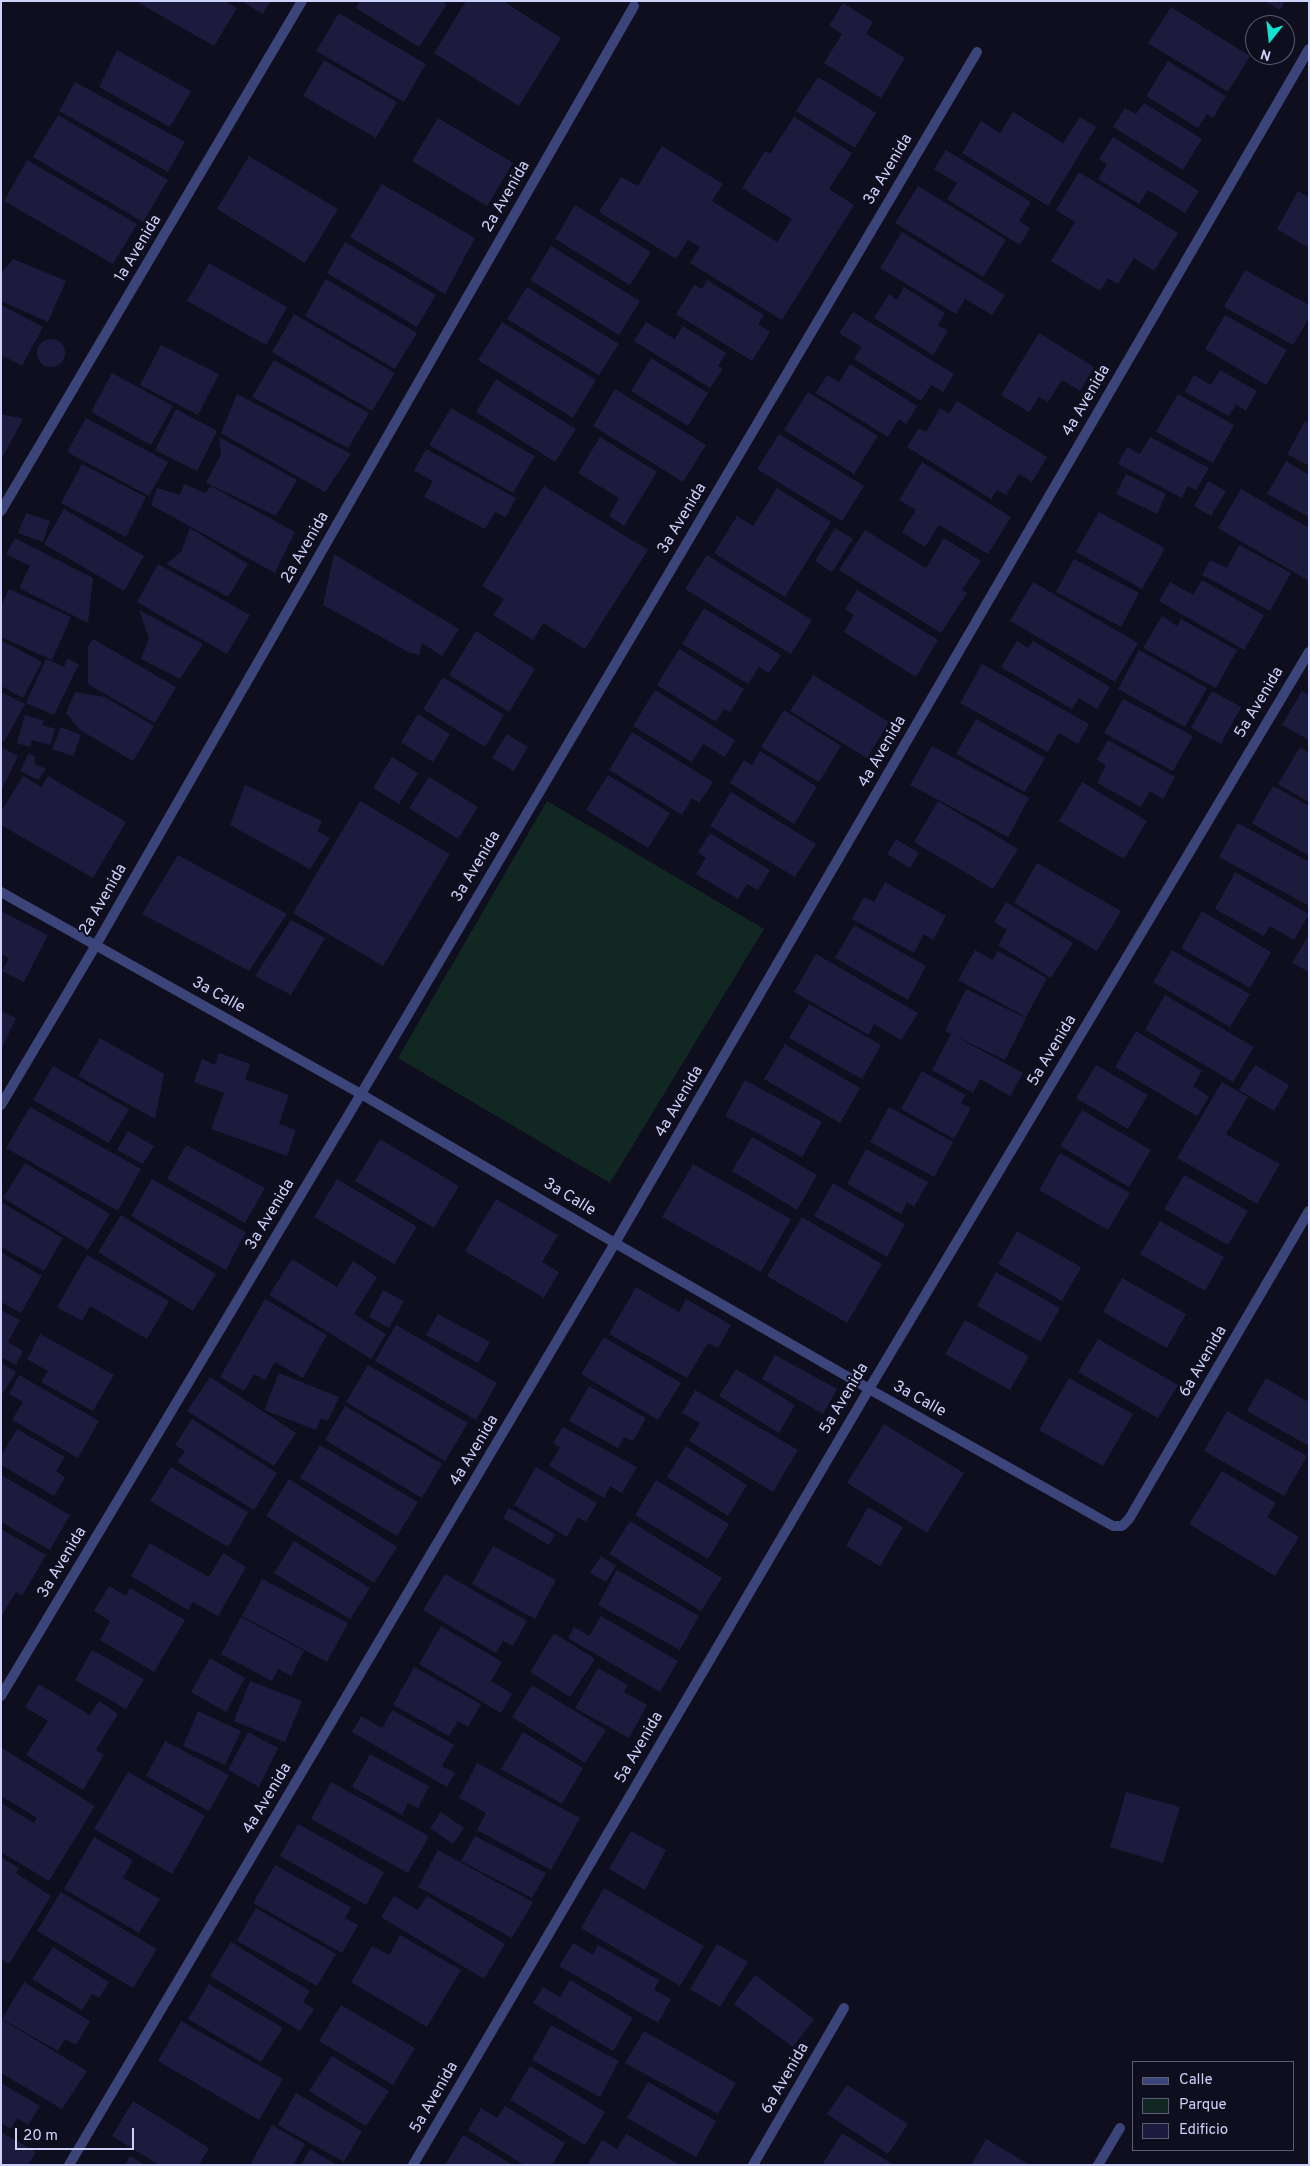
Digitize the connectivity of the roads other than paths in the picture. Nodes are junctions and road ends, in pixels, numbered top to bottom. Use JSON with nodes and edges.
{"nodes":[{"id":1,"x":302,"y":1,"type":"edge"},
{"id":2,"x":634,"y":6,"type":"dead end"},
{"id":3,"x":1309,"y":49,"type":"edge"},
{"id":4,"x":977,"y":52,"type":"dead end"},
{"id":5,"x":1,"y":511,"type":"edge"},
{"id":6,"x":1309,"y":652,"type":"edge"},
{"id":7,"x":1,"y":892,"type":"edge"},
{"id":8,"x":96,"y":945,"type":"junction"},
{"id":9,"x":361,"y":1094,"type":"junction"},
{"id":10,"x":1,"y":1105,"type":"edge"},
{"id":11,"x":1309,"y":1211,"type":"edge"},
{"id":12,"x":615,"y":1243,"type":"junction"},
{"id":13,"x":869,"y":1389,"type":"junction"},
{"id":14,"x":1122,"y":1526,"type":"joint"},
{"id":15,"x":1,"y":1696,"type":"edge"},
{"id":16,"x":844,"y":2008,"type":"dead end"},
{"id":17,"x":1120,"y":2128,"type":"dead end"},
{"id":18,"x":69,"y":2165,"type":"edge"},
{"id":19,"x":414,"y":2165,"type":"edge"},
{"id":20,"x":753,"y":2165,"type":"edge"},
{"id":21,"x":1098,"y":2165,"type":"edge"}],
"edges":[{"from":1,"to":5,"type":"street","name":"1a Avenida"},
{"from":2,"to":8,"type":"street","name":"2a Avenida"},
{"from":3,"to":12,"type":"street","name":"4a Avenida"},
{"from":4,"to":9,"type":"street","name":"3a Avenida"},
{"from":6,"to":13,"type":"street","name":"5a Avenida"},
{"from":7,"to":8,"type":"street","name":"3a Calle"},
{"from":8,"to":9,"type":"street","name":"3a Calle"},
{"from":8,"to":10,"type":"street","name":"2a Avenida"},
{"from":9,"to":12,"type":"street","name":"3a Calle"},
{"from":9,"to":15,"type":"street","name":"3a Avenida"},
{"from":11,"to":14,"type":"street","name":"6a Avenida"},
{"from":12,"to":13,"type":"street","name":"3a Calle"},
{"from":12,"to":18,"type":"street","name":"4a Avenida"},
{"from":13,"to":14,"type":"street","name":"3a Calle"},
{"from":13,"to":19,"type":"street","name":"5a Avenida"},
{"from":16,"to":20,"type":"street","name":"6a Avenida"},
{"from":17,"to":21,"type":"street"}]}
